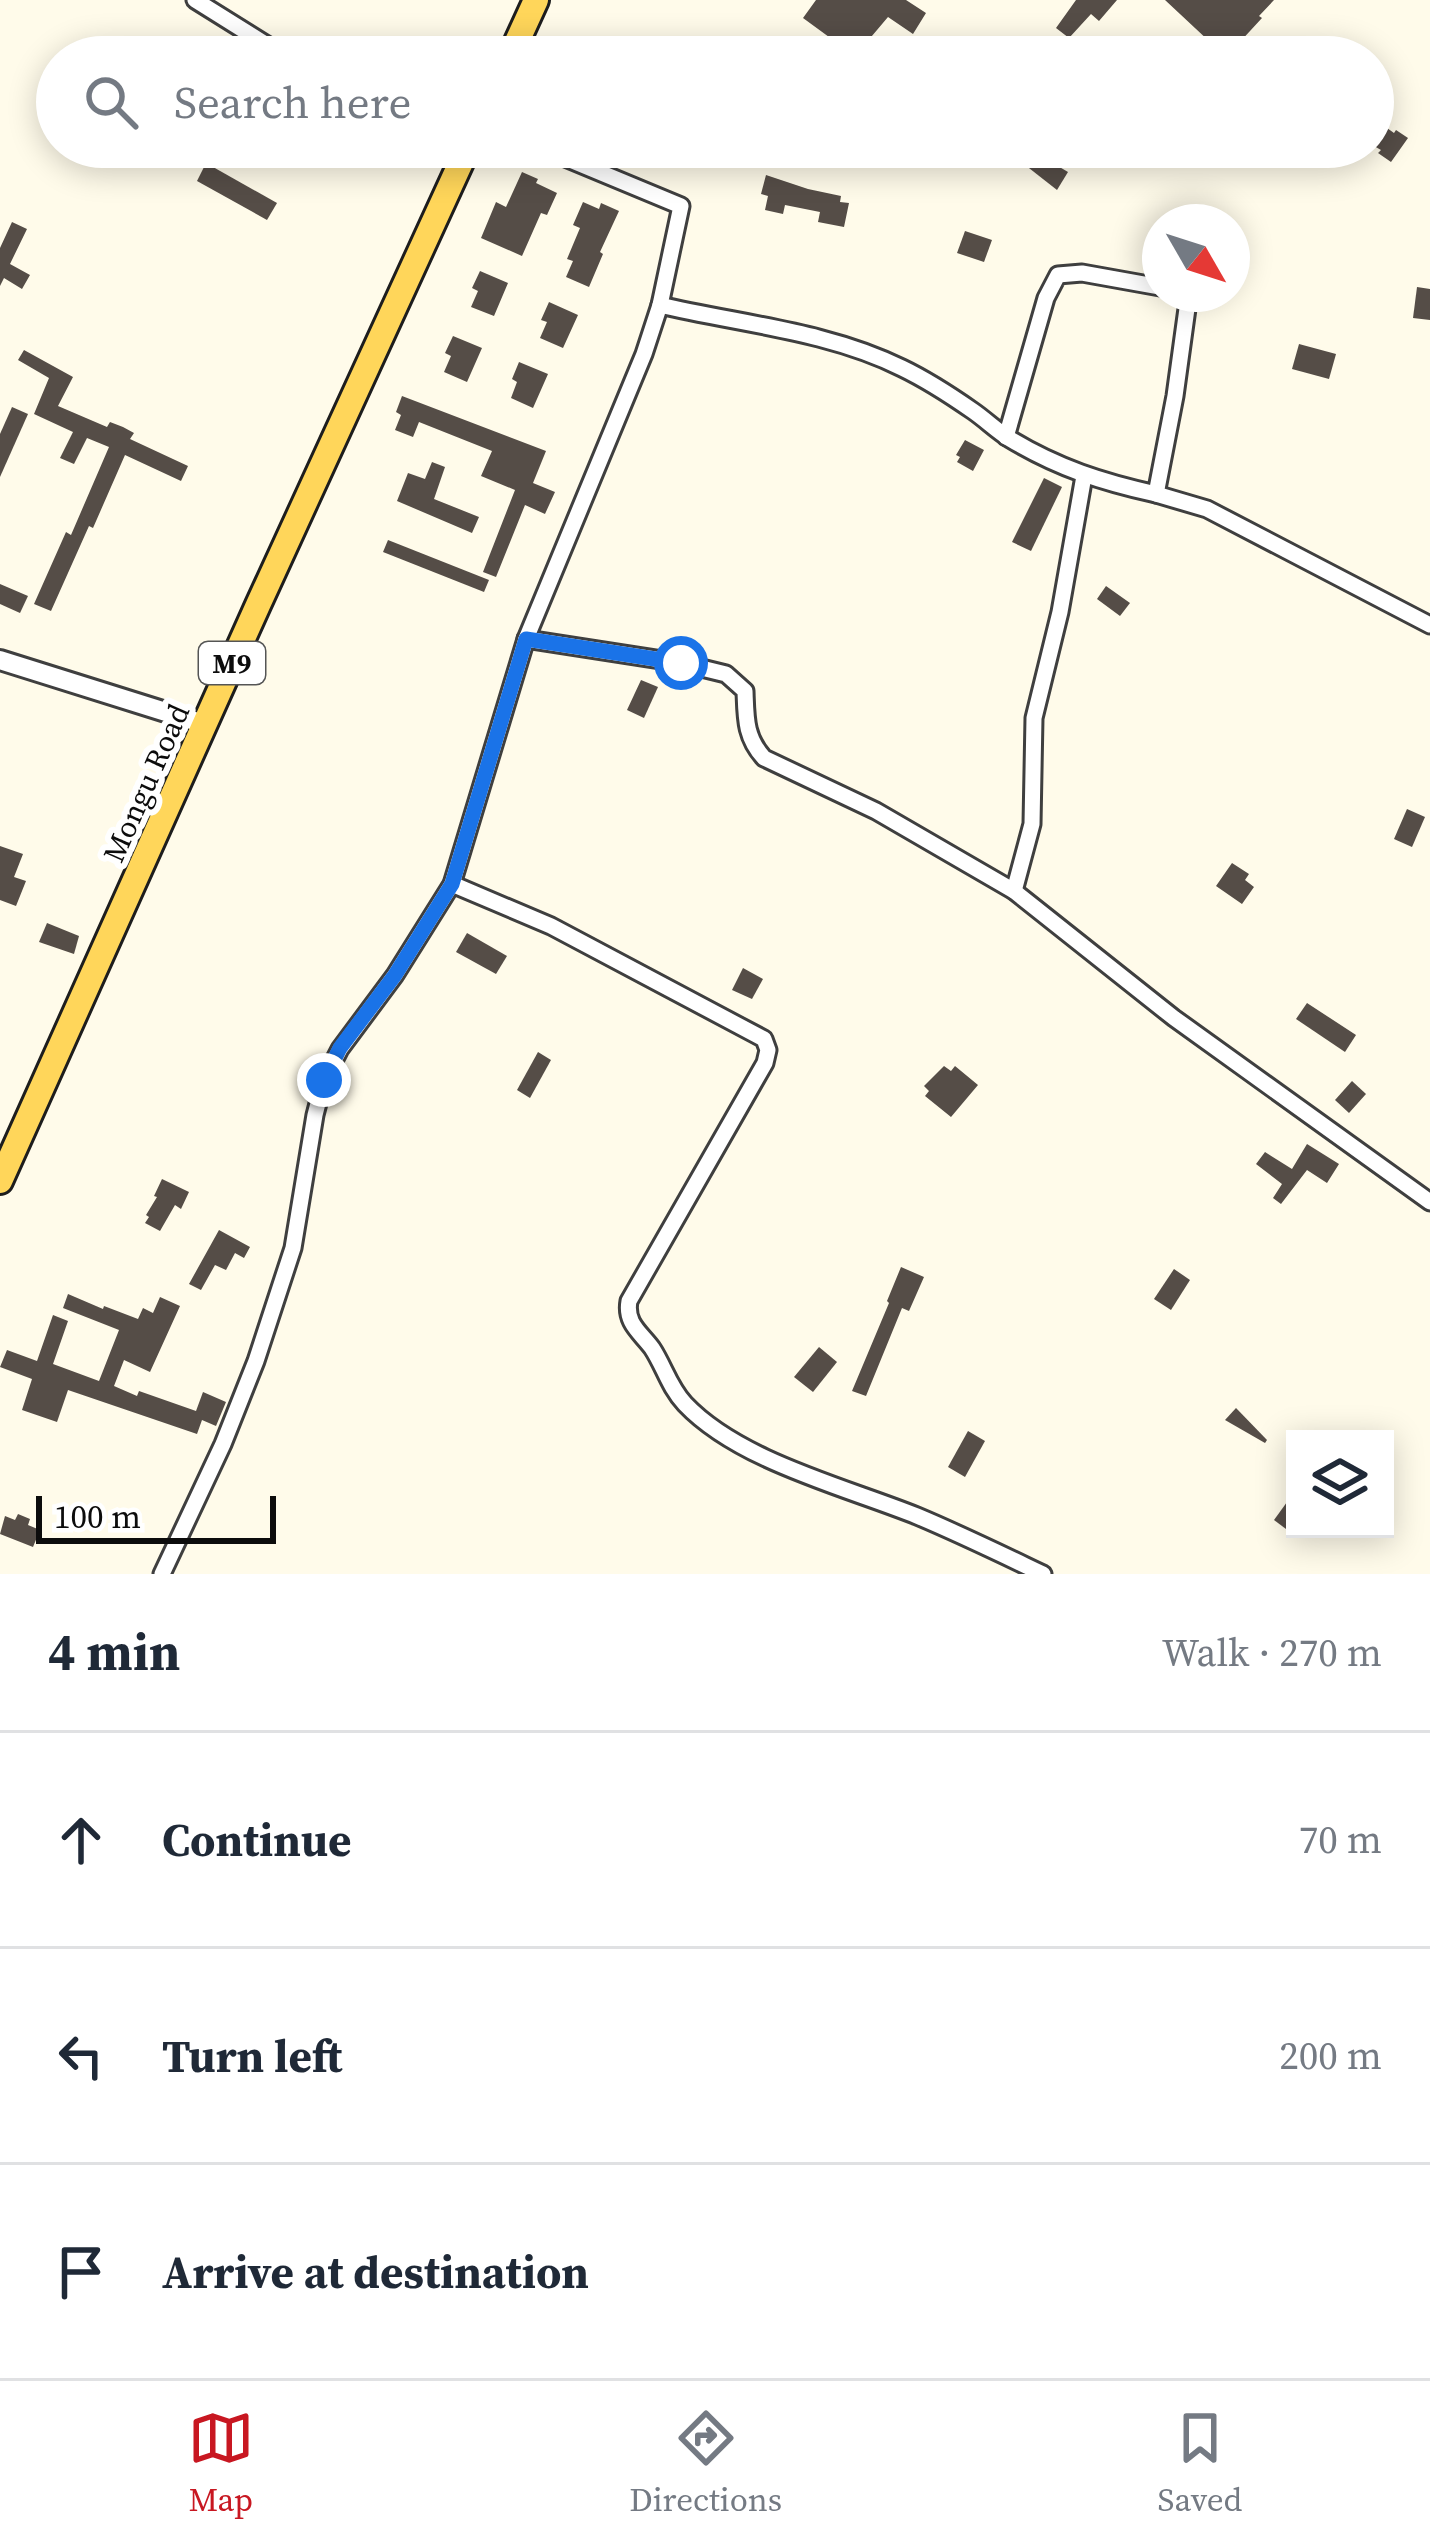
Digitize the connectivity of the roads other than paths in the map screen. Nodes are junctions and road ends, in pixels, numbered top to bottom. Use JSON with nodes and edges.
{"nodes":[{"id":1,"x":195,"y":0,"type":"edge"},
{"id":2,"x":536,"y":0,"type":"edge"},
{"id":3,"x":252,"y":36,"type":"edge"},
{"id":4,"x":520,"y":36,"type":"edge"},
{"id":5,"x":459,"y":168,"type":"edge"},
{"id":6,"x":590,"y":168,"type":"edge"},
{"id":7,"x":1142,"y":283,"type":"edge"},
{"id":8,"x":660,"y":305,"type":"junction"},
{"id":9,"x":1187,"y":312,"type":"edge"},
{"id":10,"x":1006,"y":437,"type":"junction"},
{"id":11,"x":1084,"y":476,"type":"junction"},
{"id":12,"x":1156,"y":494,"type":"junction"},
{"id":13,"x":1430,"y":625,"type":"edge"},
{"id":14,"x":526,"y":639,"type":"junction"},
{"id":15,"x":0,"y":660,"type":"edge"},
{"id":16,"x":204,"y":724,"type":"junction"},
{"id":17,"x":452,"y":884,"type":"junction"},
{"id":18,"x":1014,"y":891,"type":"junction"},
{"id":19,"x":0,"y":1181,"type":"edge"},
{"id":20,"x":1430,"y":1202,"type":"edge"},
{"id":21,"x":162,"y":1574,"type":"edge"},
{"id":22,"x":1043,"y":1574,"type":"edge"}],
"edges":[{"from":1,"to":3,"type":"street"},
{"from":2,"to":4,"type":"main road"},
{"from":5,"to":16,"type":"main road","name":"Mongu Road","number":"M9"},
{"from":6,"to":8,"type":"street"},
{"from":7,"to":10,"type":"street"},
{"from":8,"to":10,"type":"street"},
{"from":8,"to":14,"type":"street"},
{"from":9,"to":12,"type":"street"},
{"from":10,"to":11,"type":"street"},
{"from":11,"to":12,"type":"street"},
{"from":11,"to":18,"type":"street"},
{"from":12,"to":13,"type":"street"},
{"from":14,"to":17,"type":"street"},
{"from":14,"to":18,"type":"street"},
{"from":15,"to":16,"type":"street"},
{"from":16,"to":19,"type":"main road","name":"Mongu Road","number":"M9"},
{"from":17,"to":21,"type":"street"},
{"from":17,"to":22,"type":"street"},
{"from":18,"to":20,"type":"street"}]}
